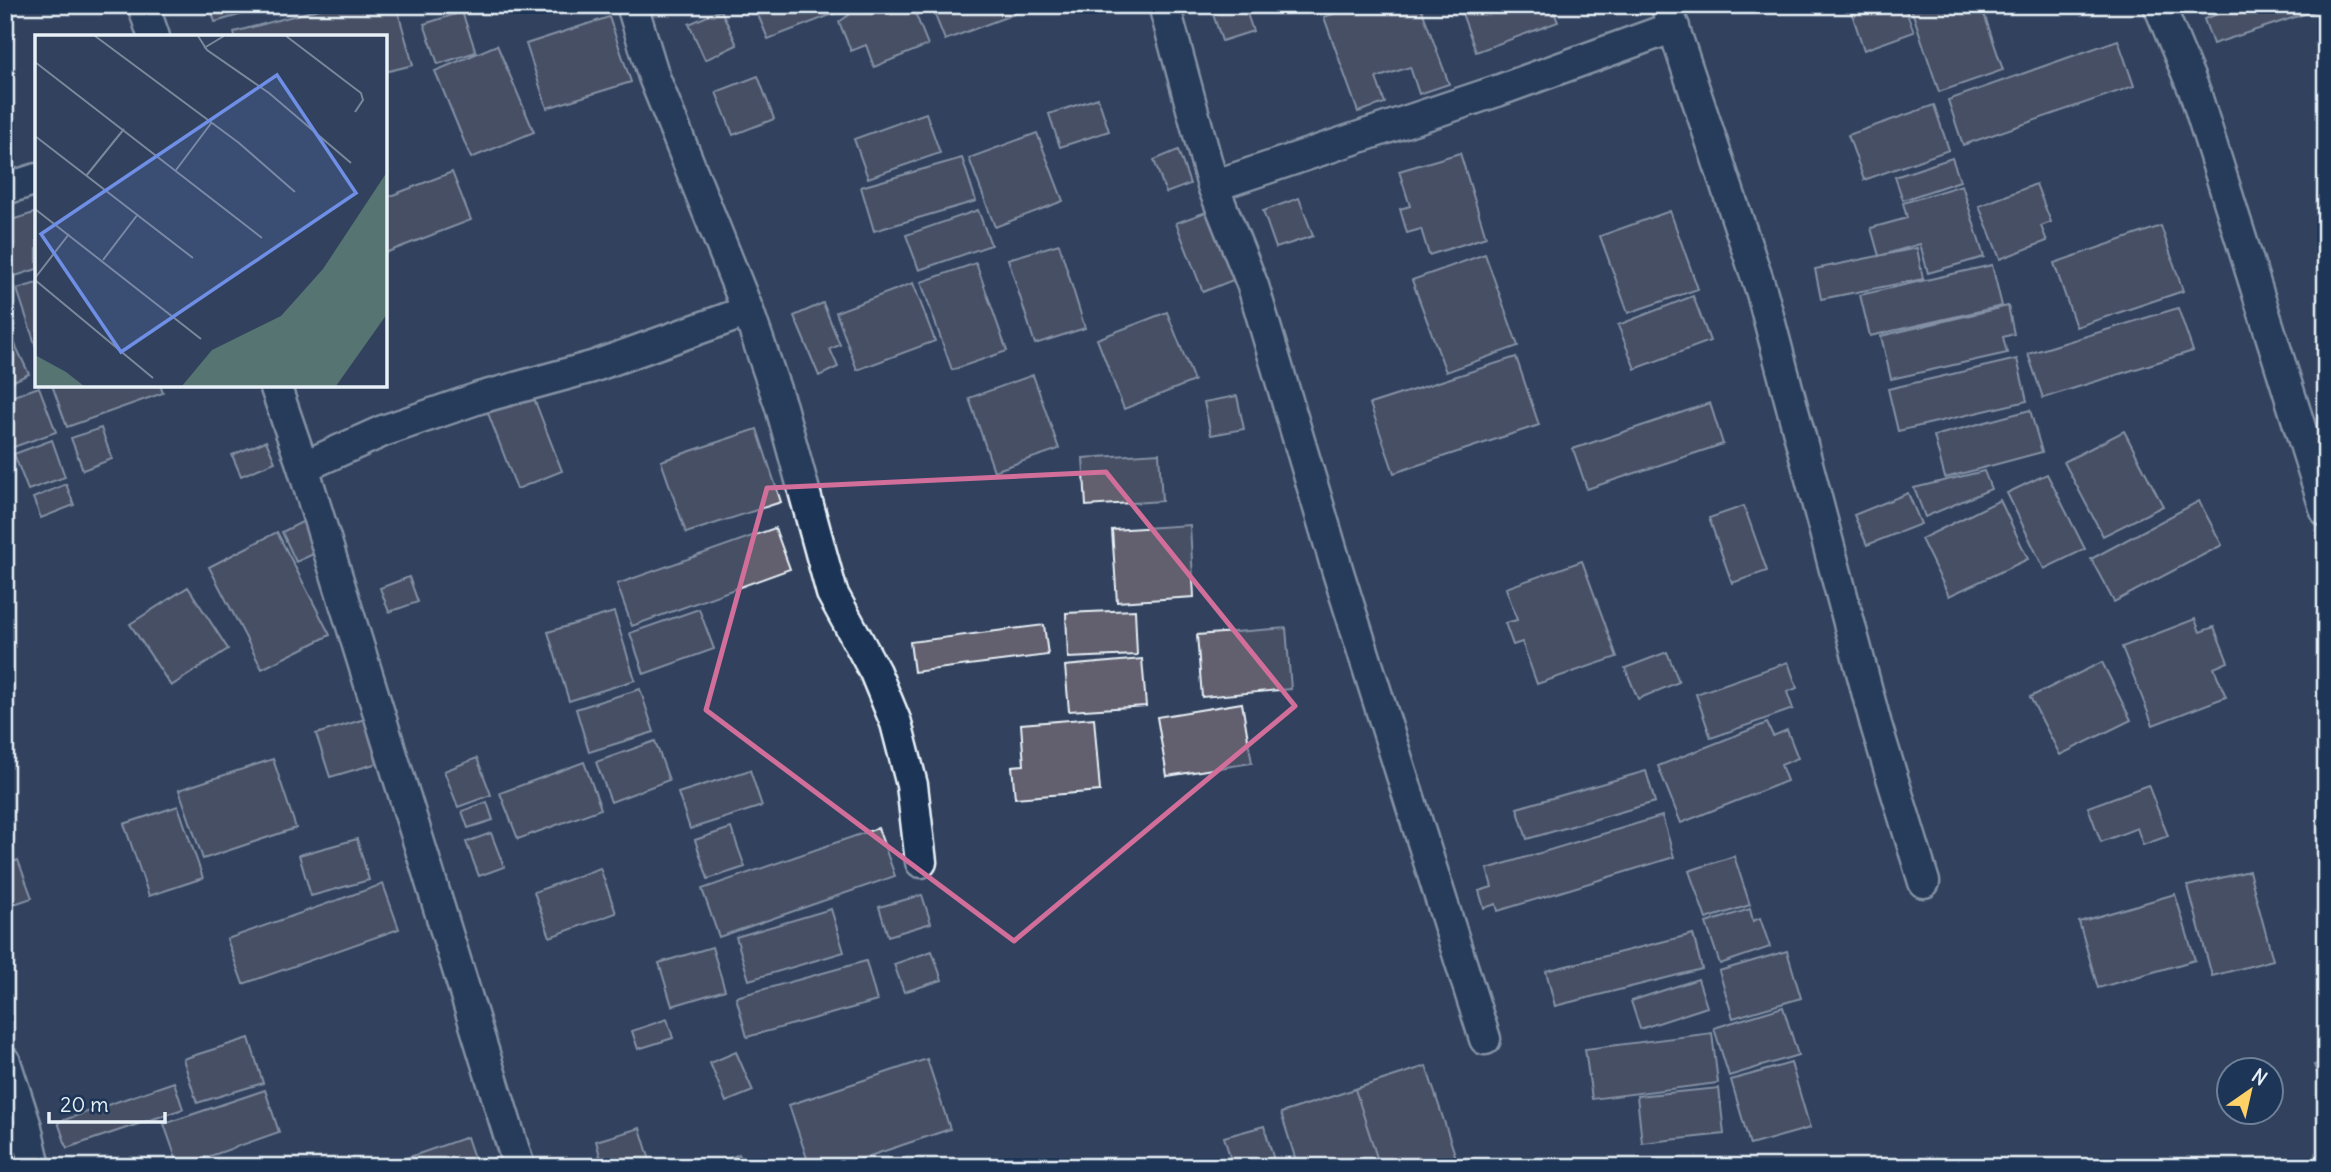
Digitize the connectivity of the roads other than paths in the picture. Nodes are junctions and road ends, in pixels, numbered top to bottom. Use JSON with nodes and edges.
{"nodes":[{"id":1,"x":143,"y":5,"type":"edge"},
{"id":2,"x":632,"y":5,"type":"edge"},
{"id":3,"x":1164,"y":5,"type":"edge"},
{"id":4,"x":2158,"y":5,"type":"edge"},
{"id":5,"x":1670,"y":16,"type":"edge"},
{"id":6,"x":153,"y":35,"type":"edge"},
{"id":7,"x":35,"y":180,"type":"edge"},
{"id":8,"x":1213,"y":186,"type":"junction"},
{"id":9,"x":5,"y":189,"type":"edge"},
{"id":10,"x":748,"y":311,"type":"junction"},
{"id":11,"x":276,"y":387,"type":"edge"},
{"id":12,"x":303,"y":467,"type":"junction"},
{"id":13,"x":2326,"y":511,"type":"edge"},
{"id":14,"x":920,"y":862,"type":"dead end"},
{"id":15,"x":1924,"y":882,"type":"dead end"},
{"id":16,"x":1485,"y":1039,"type":"dead end"},
{"id":17,"x":5,"y":1062,"type":"edge"},
{"id":18,"x":35,"y":1167,"type":"edge"},
{"id":19,"x":519,"y":1167,"type":"edge"}],
"edges":[{"from":1,"to":6,"type":"street"},
{"from":2,"to":10,"type":"street"},
{"from":3,"to":8,"type":"street"},
{"from":4,"to":13,"type":"street"},
{"from":5,"to":8,"type":"street"},
{"from":5,"to":15,"type":"street"},
{"from":7,"to":9,"type":"street"},
{"from":8,"to":16,"type":"street"},
{"from":10,"to":12,"type":"street"},
{"from":10,"to":14,"type":"street"},
{"from":11,"to":12,"type":"street"},
{"from":12,"to":19,"type":"street"},
{"from":17,"to":18,"type":"street"}]}
